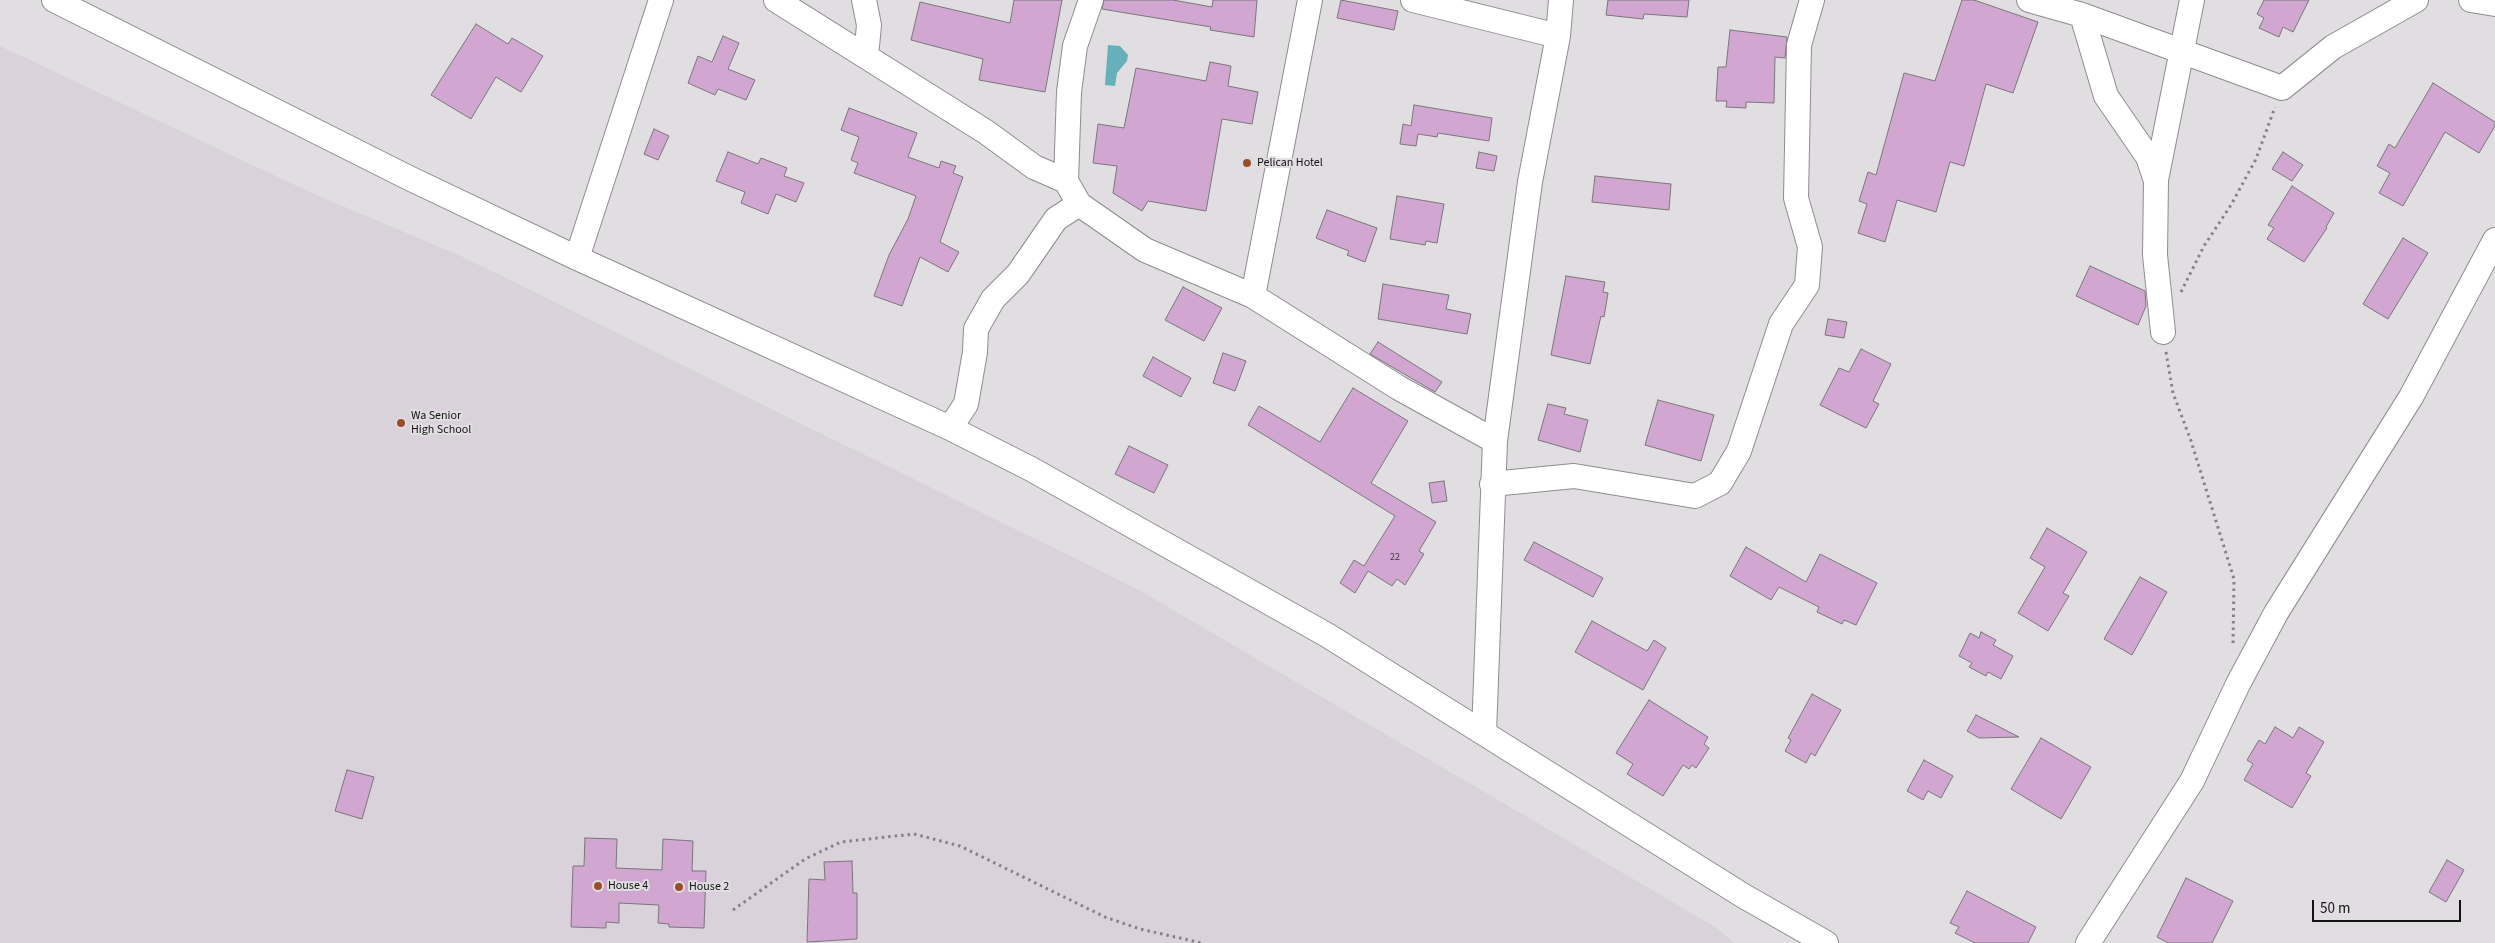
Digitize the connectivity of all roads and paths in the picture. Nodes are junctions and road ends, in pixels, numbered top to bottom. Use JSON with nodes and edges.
{"nodes":[{"id":1,"x":54,"y":0,"type":"edge"},
{"id":2,"x":661,"y":0,"type":"edge"},
{"id":3,"x":776,"y":0,"type":"edge"},
{"id":4,"x":864,"y":0,"type":"edge"},
{"id":5,"x":1092,"y":0,"type":"edge"},
{"id":6,"x":1310,"y":0,"type":"edge"},
{"id":7,"x":1414,"y":0,"type":"edge"},
{"id":8,"x":1561,"y":0,"type":"edge"},
{"id":9,"x":1812,"y":0,"type":"edge"},
{"id":10,"x":2029,"y":0,"type":"edge"},
{"id":11,"x":2192,"y":0,"type":"edge"},
{"id":12,"x":2471,"y":0,"type":"edge"},
{"id":13,"x":2420,"y":1,"type":"edge"},
{"id":14,"x":2495,"y":4,"type":"edge"},
{"id":15,"x":2082,"y":15,"type":"junction"},
{"id":16,"x":1558,"y":36,"type":"junction"},
{"id":17,"x":2183,"y":51,"type":"junction"},
{"id":18,"x":862,"y":54,"type":"junction"},
{"id":19,"x":2282,"y":88,"type":"junction"},
{"id":20,"x":1066,"y":181,"type":"junction"},
{"id":21,"x":2156,"y":181,"type":"junction"},
{"id":22,"x":1079,"y":204,"type":"junction"},
{"id":23,"x":2495,"y":240,"type":"edge"},
{"id":24,"x":577,"y":258,"type":"junction"},
{"id":25,"x":2180,"y":293,"type":"dead end"},
{"id":26,"x":1253,"y":296,"type":"junction"},
{"id":27,"x":2163,"y":332,"type":"joint"},
{"id":28,"x":950,"y":428,"type":"junction"},
{"id":29,"x":1495,"y":441,"type":"junction"},
{"id":30,"x":1492,"y":484,"type":"junction"},
{"id":31,"x":2233,"y":648,"type":"dead end"},
{"id":32,"x":1484,"y":733,"type":"junction"},
{"id":33,"x":733,"y":910,"type":"dead end"},
{"id":34,"x":1202,"y":943,"type":"edge"},
{"id":35,"x":1826,"y":943,"type":"edge"},
{"id":36,"x":2088,"y":943,"type":"edge"}],
"edges":[{"from":1,"to":24,"type":"street"},
{"from":2,"to":24,"type":"street"},
{"from":3,"to":18,"type":"street"},
{"from":4,"to":18,"type":"street"},
{"from":5,"to":20,"type":"street"},
{"from":6,"to":26,"type":"street"},
{"from":7,"to":16,"type":"street"},
{"from":8,"to":16,"type":"street"},
{"from":9,"to":30,"type":"street"},
{"from":10,"to":15,"type":"street"},
{"from":11,"to":17,"type":"street"},
{"from":12,"to":14,"type":"street"},
{"from":13,"to":19,"type":"street"},
{"from":15,"to":17,"type":"street"},
{"from":15,"to":21,"type":"street"},
{"from":16,"to":29,"type":"street"},
{"from":17,"to":19,"type":"street"},
{"from":17,"to":21,"type":"street"},
{"from":18,"to":20,"type":"street"},
{"from":19,"to":25,"type":"path"},
{"from":20,"to":22,"type":"street"},
{"from":21,"to":27,"type":"street"},
{"from":22,"to":26,"type":"street"},
{"from":22,"to":28,"type":"street"},
{"from":23,"to":36,"type":"street"},
{"from":24,"to":28,"type":"street"},
{"from":26,"to":29,"type":"street"},
{"from":27,"to":31,"type":"path"},
{"from":28,"to":32,"type":"street"},
{"from":29,"to":30,"type":"street"},
{"from":30,"to":32,"type":"street"},
{"from":32,"to":35,"type":"street"},
{"from":33,"to":34,"type":"path"}]}
